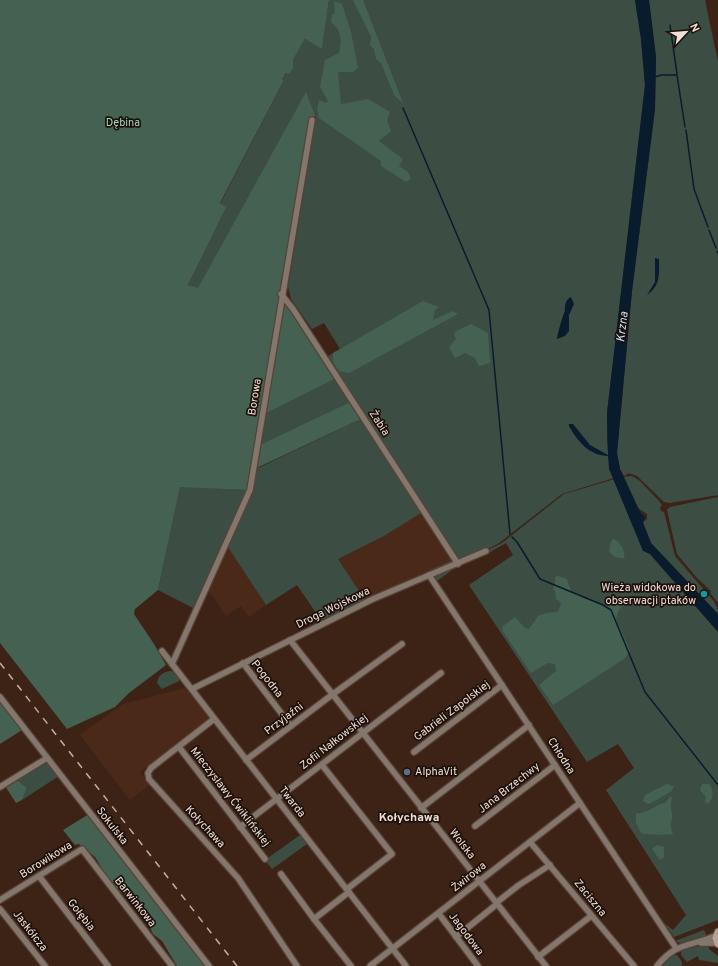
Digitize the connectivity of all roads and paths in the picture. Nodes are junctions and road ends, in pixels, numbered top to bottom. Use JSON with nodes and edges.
{"nodes":[{"id":1,"x":312,"y":120,"type":"dead end"},
{"id":2,"x":282,"y":294,"type":"junction"},
{"id":3,"x":486,"y":551,"type":"dead end"},
{"id":4,"x":458,"y":564,"type":"junction"},
{"id":5,"x":429,"y":575,"type":"junction"},
{"id":6,"x":290,"y":640,"type":"junction"},
{"id":7,"x":402,"y":644,"type":"dead end"},
{"id":8,"x":162,"y":651,"type":"dead end"},
{"id":9,"x":172,"y":664,"type":"junction"},
{"id":10,"x":242,"y":664,"type":"junction"},
{"id":11,"x":441,"y":673,"type":"dead end"},
{"id":12,"x":502,"y":686,"type":"junction"},
{"id":13,"x":192,"y":689,"type":"junction"},
{"id":14,"x":333,"y":694,"type":"junction"},
{"id":15,"x":0,"y":697,"type":"edge"},
{"id":16,"x":214,"y":719,"type":"junction"},
{"id":17,"x":529,"y":725,"type":"junction"},
{"id":18,"x":291,"y":726,"type":"junction"},
{"id":19,"x":362,"y":733,"type":"junction"},
{"id":20,"x":179,"y":747,"type":"junction"},
{"id":21,"x":414,"y":752,"type":"dead end"},
{"id":22,"x":47,"y":758,"type":"junction"},
{"id":23,"x":246,"y":760,"type":"junction"},
{"id":24,"x":322,"y":765,"type":"junction"},
{"id":25,"x":555,"y":765,"type":"junction"},
{"id":26,"x":0,"y":787,"type":"edge"},
{"id":27,"x":277,"y":799,"type":"junction"},
{"id":28,"x":580,"y":803,"type":"junction"},
{"id":29,"x":421,"y":808,"type":"junction"},
{"id":30,"x":475,"y":826,"type":"dead end"},
{"id":31,"x":240,"y":827,"type":"junction"},
{"id":32,"x":530,"y":842,"type":"junction"},
{"id":33,"x":82,"y":849,"type":"joint"},
{"id":34,"x":265,"y":859,"type":"dead end"},
{"id":35,"x":550,"y":865,"type":"junction"},
{"id":36,"x":281,"y":874,"type":"dead end"},
{"id":37,"x":39,"y":876,"type":"junction"},
{"id":38,"x":479,"y":882,"type":"junction"},
{"id":39,"x":348,"y":891,"type":"junction"},
{"id":40,"x":0,"y":900,"type":"edge"},
{"id":41,"x":496,"y":904,"type":"junction"},
{"id":42,"x":0,"y":909,"type":"edge"},
{"id":43,"x":439,"y":914,"type":"junction"},
{"id":44,"x":591,"y":916,"type":"junction"},
{"id":45,"x":314,"y":919,"type":"junction"},
{"id":46,"x":717,"y":934,"type":"edge"},
{"id":47,"x":456,"y":937,"type":"junction"},
{"id":48,"x":694,"y":943,"type":"junction"},
{"id":49,"x":718,"y":944,"type":"edge"},
{"id":50,"x":676,"y":948,"type":"junction"},
{"id":51,"x":393,"y":949,"type":"junction"},
{"id":52,"x":538,"y":957,"type":"junction"},
{"id":53,"x":45,"y":966,"type":"edge"},
{"id":54,"x":108,"y":966,"type":"edge"},
{"id":55,"x":172,"y":966,"type":"edge"},
{"id":56,"x":209,"y":966,"type":"edge"},
{"id":57,"x":297,"y":966,"type":"edge"},
{"id":58,"x":351,"y":966,"type":"edge"},
{"id":59,"x":370,"y":966,"type":"edge"},
{"id":60,"x":406,"y":966,"type":"edge"},
{"id":61,"x":478,"y":966,"type":"edge"},
{"id":62,"x":546,"y":966,"type":"edge"},
{"id":63,"x":634,"y":966,"type":"edge"},
{"id":64,"x":657,"y":966,"type":"edge"}],
"edges":[{"from":1,"to":2,"type":"street","name":"Borowa"},
{"from":2,"to":4,"type":"street","name":"Żabia"},
{"from":2,"to":9,"type":"street","name":"Borowa"},
{"from":3,"to":4,"type":"street","name":"Droga Wojskowa"},
{"from":4,"to":5,"type":"street","name":"Droga Wojskowa"},
{"from":5,"to":6,"type":"street","name":"Droga Wojskowa"},
{"from":5,"to":12,"type":"street","name":"Chłodna"},
{"from":6,"to":10,"type":"street","name":"Droga Wojskowa"},
{"from":6,"to":14,"type":"street","name":"Wolska"},
{"from":7,"to":14,"type":"street","name":"Przyjaźni"},
{"from":8,"to":9,"type":"street","name":"Twarda"},
{"from":9,"to":13,"type":"street","name":"Twarda"},
{"from":10,"to":13,"type":"street","name":"Droga Wojskowa"},
{"from":10,"to":18,"type":"street","name":"Pogodna"},
{"from":11,"to":19,"type":"street","name":"Zofii Nałkowskiej"},
{"from":12,"to":17,"type":"street","name":"Chłodna"},
{"from":12,"to":21,"type":"street","name":"Gabrieli Zapolskiej"},
{"from":13,"to":16,"type":"street","name":"Twarda"},
{"from":14,"to":18,"type":"street","name":"Przyjaźni"},
{"from":14,"to":19,"type":"street","name":"Wolska"},
{"from":15,"to":22,"type":"street","name":"Sokulska"},
{"from":16,"to":20,"type":"street","name":"Kołychawa"},
{"from":16,"to":23,"type":"street","name":"Twarda"},
{"from":17,"to":25,"type":"street","name":"Chłodna"},
{"from":17,"to":29,"type":"street"},
{"from":18,"to":23,"type":"street","name":"Przyjaźni"},
{"from":19,"to":24,"type":"street","name":"Zofii Nałkowskiej"},
{"from":19,"to":29,"type":"street","name":"Wolska"},
{"from":20,"to":31,"type":"street","name":"Mieczysławy Ćwiklińskiej"},
{"from":20,"to":57,"type":"street","name":"Kołychawa"},
{"from":22,"to":26,"type":"street"},
{"from":22,"to":56,"type":"street","name":"Sokulska"},
{"from":23,"to":27,"type":"street","name":"Twarda"},
{"from":24,"to":27,"type":"street","name":"Zofii Nałkowskiej"},
{"from":24,"to":39,"type":"street"},
{"from":25,"to":28,"type":"street","name":"Chłodna"},
{"from":25,"to":30,"type":"street","name":"Jana Brzechwy"},
{"from":27,"to":31,"type":"street","name":"Zofii Nałkowskiej"},
{"from":27,"to":39,"type":"street","name":"Twarda"},
{"from":28,"to":32,"type":"street","name":"Żwirowa"},
{"from":28,"to":50,"type":"street","name":"Chłodna"},
{"from":29,"to":38,"type":"street","name":"Wolska"},
{"from":31,"to":34,"type":"street","name":"Mieczysławy Ćwiklińskiej"},
{"from":32,"to":35,"type":"street","name":"Zaciszna"},
{"from":32,"to":38,"type":"street","name":"Żwirowa"},
{"from":33,"to":37,"type":"street","name":"Borowikowa"},
{"from":33,"to":55,"type":"street","name":"Barwinkowa"},
{"from":35,"to":41,"type":"street"},
{"from":35,"to":44,"type":"street","name":"Zaciszna"},
{"from":36,"to":45,"type":"street"},
{"from":37,"to":40,"type":"street","name":"Borowikowa"},
{"from":37,"to":54,"type":"street","name":"Gołębia"},
{"from":38,"to":41,"type":"street","name":"Wolska"},
{"from":38,"to":43,"type":"street","name":"Żwirowa"},
{"from":39,"to":45,"type":"street"},
{"from":39,"to":51,"type":"street","name":"Twarda"},
{"from":41,"to":47,"type":"street"},
{"from":41,"to":52,"type":"street","name":"Wolska"},
{"from":42,"to":53,"type":"street","name":"Jaskółcza"},
{"from":43,"to":47,"type":"street","name":"Jagodowa"},
{"from":43,"to":51,"type":"street","name":"Żwirowa"},
{"from":44,"to":52,"type":"street"},
{"from":44,"to":63,"type":"street","name":"Zaciszna"},
{"from":45,"to":58,"type":"street"},
{"from":46,"to":48,"type":"street"},
{"from":46,"to":49,"type":"street"},
{"from":47,"to":61,"type":"street","name":"Jagodowa"},
{"from":48,"to":49,"type":"street"},
{"from":48,"to":50,"type":"street"},
{"from":50,"to":64,"type":"street"},
{"from":51,"to":59,"type":"street","name":"Żwirowa"},
{"from":51,"to":60,"type":"street","name":"Twarda"},
{"from":52,"to":62,"type":"street","name":"Wolska"}]}
